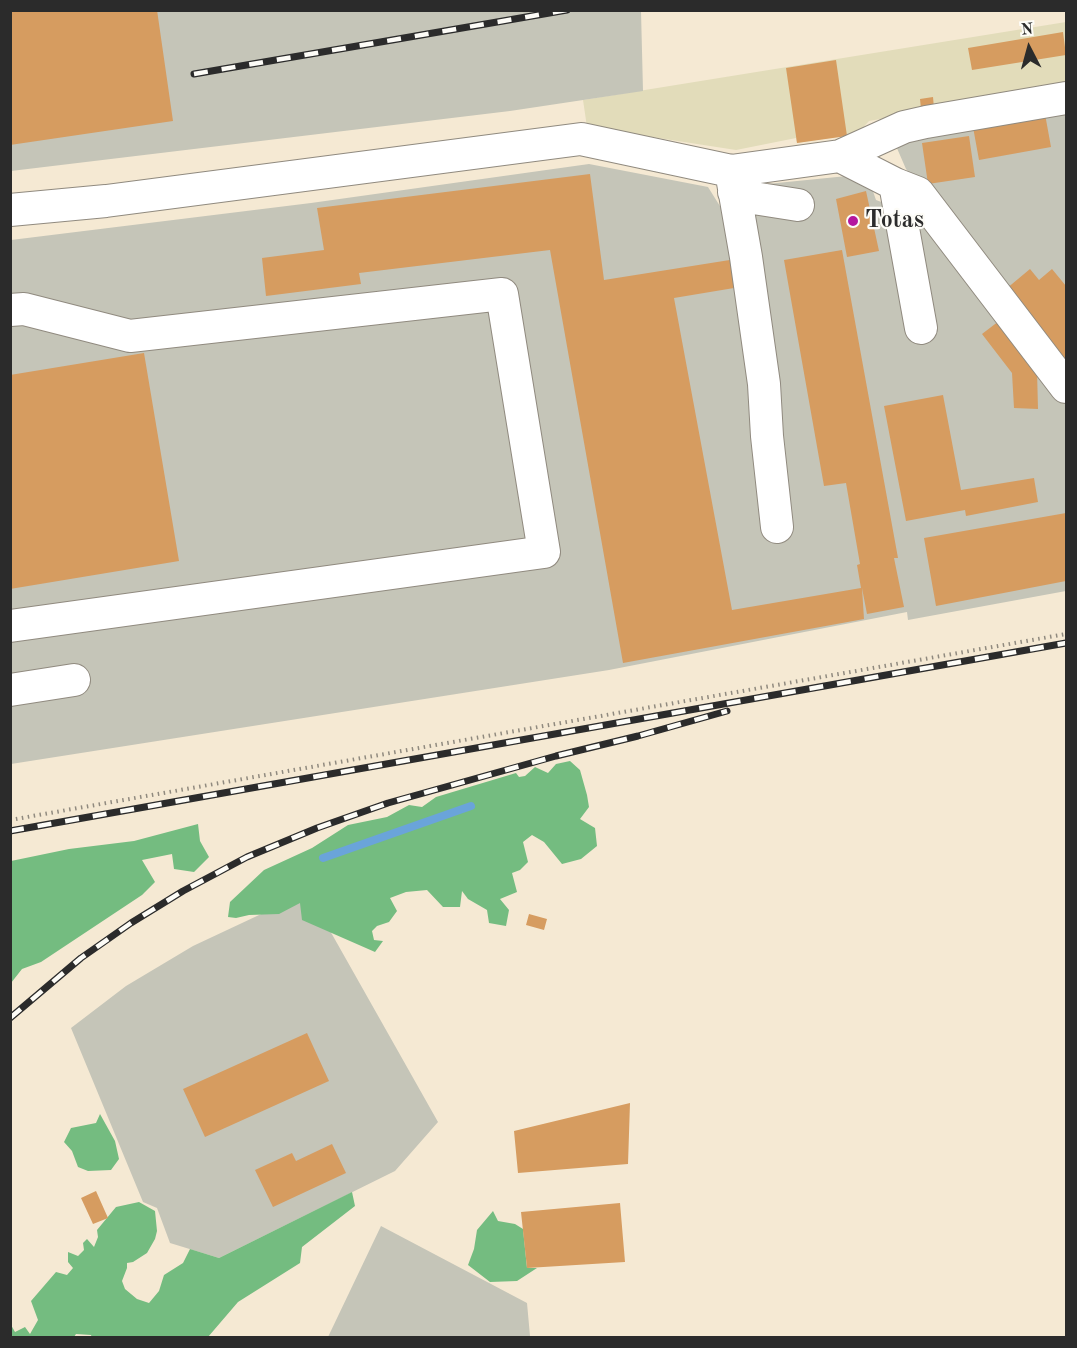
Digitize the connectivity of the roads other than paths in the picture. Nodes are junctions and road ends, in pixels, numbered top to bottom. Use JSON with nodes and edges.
{"nodes":[{"id":1,"x":1066,"y":98,"type":"edge"},
{"id":2,"x":840,"y":156,"type":"junction"},
{"id":3,"x":732,"y":181,"type":"junction"},
{"id":4,"x":895,"y":184,"type":"junction"},
{"id":5,"x":798,"y":206,"type":"dead end"},
{"id":6,"x":10,"y":210,"type":"edge"},
{"id":7,"x":10,"y":310,"type":"edge"},
{"id":8,"x":921,"y":328,"type":"dead end"},
{"id":9,"x":1066,"y":387,"type":"edge"},
{"id":10,"x":777,"y":527,"type":"dead end"},
{"id":11,"x":10,"y":626,"type":"edge"},
{"id":12,"x":74,"y":680,"type":"dead end"},
{"id":13,"x":10,"y":690,"type":"edge"}],
"edges":[{"from":1,"to":2,"type":"street"},
{"from":2,"to":3,"type":"street"},
{"from":2,"to":4,"type":"street"},
{"from":3,"to":5,"type":"street"},
{"from":3,"to":6,"type":"street"},
{"from":3,"to":10,"type":"street"},
{"from":4,"to":8,"type":"street"},
{"from":4,"to":9,"type":"street"},
{"from":7,"to":11,"type":"street"},
{"from":12,"to":13,"type":"street"}]}
